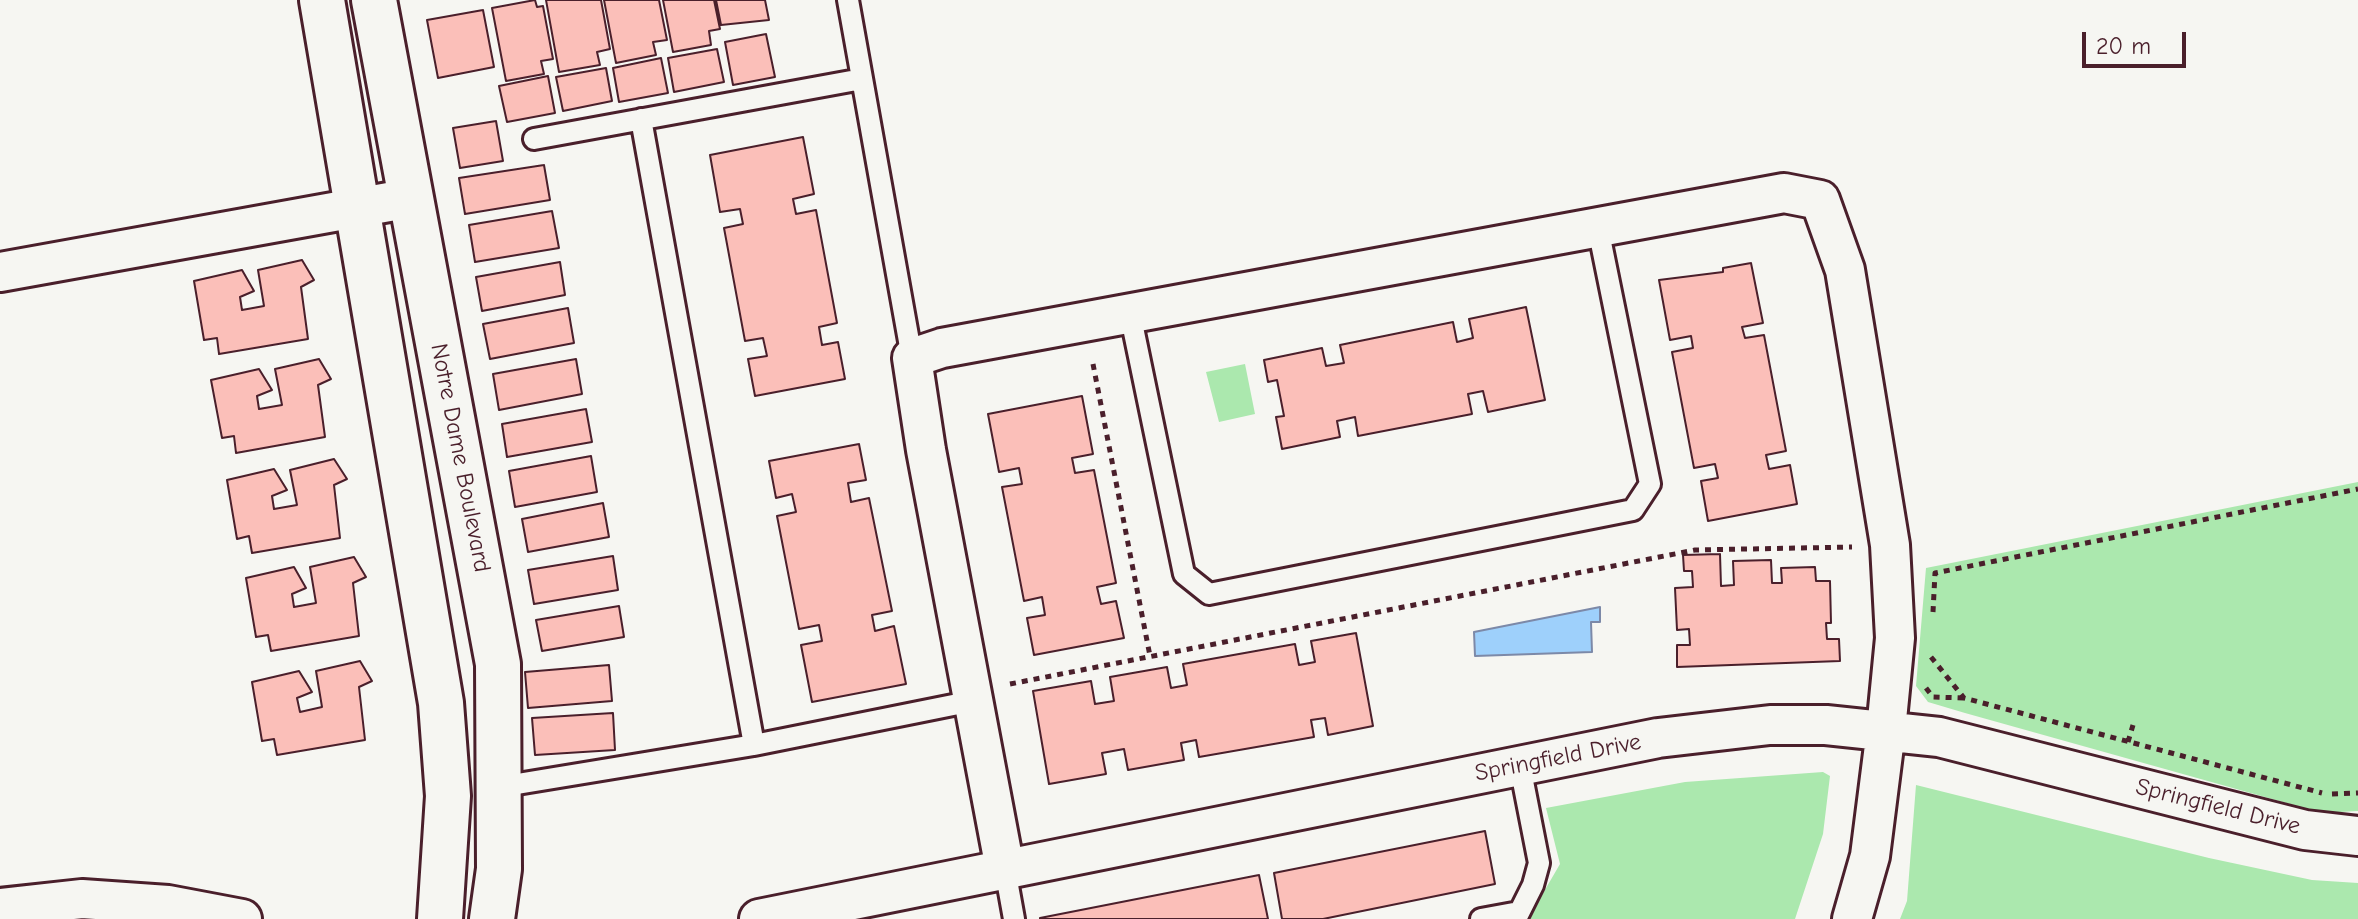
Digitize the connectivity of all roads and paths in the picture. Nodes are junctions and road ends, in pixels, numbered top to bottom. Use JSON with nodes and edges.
{"nodes":[{"id":1,"x":322,"y":0,"type":"edge"},
{"id":2,"x":374,"y":0,"type":"edge"},
{"id":3,"x":848,"y":0,"type":"edge"},
{"id":4,"x":862,"y":79,"type":"junction"},
{"id":5,"x":641,"y":119,"type":"junction"},
{"id":6,"x":534,"y":139,"type":"dead end"},
{"id":7,"x":411,"y":198,"type":"junction"},
{"id":8,"x":358,"y":208,"type":"junction"},
{"id":9,"x":1598,"y":228,"type":"junction"},
{"id":10,"x":0,"y":272,"type":"edge"},
{"id":11,"x":1130,"y":313,"type":"junction"},
{"id":12,"x":912,"y":358,"type":"junction"},
{"id":13,"x":1093,"y":364,"type":"dead end"},
{"id":14,"x":2358,"y":489,"type":"edge"},
{"id":15,"x":1852,"y":547,"type":"dead end"},
{"id":16,"x":1933,"y":615,"type":"dead end"},
{"id":17,"x":1931,"y":643,"type":"dead end"},
{"id":18,"x":1150,"y":656,"type":"junction"},
{"id":19,"x":1931,"y":657,"type":"junction"},
{"id":20,"x":1927,"y":670,"type":"dead end"},
{"id":21,"x":1010,"y":684,"type":"dead end"},
{"id":22,"x":1922,"y":684,"type":"dead end"},
{"id":23,"x":1964,"y":698,"type":"junction"},
{"id":24,"x":973,"y":701,"type":"junction"},
{"id":25,"x":2133,"y":725,"type":"dead end"},
{"id":26,"x":1886,"y":730,"type":"junction"},
{"id":27,"x":2128,"y":742,"type":"junction"},
{"id":28,"x":754,"y":745,"type":"junction"},
{"id":29,"x":1520,"y":766,"type":"junction"},
{"id":30,"x":499,"y":787,"type":"junction"},
{"id":31,"x":2358,"y":793,"type":"edge"},
{"id":32,"x":2358,"y":836,"type":"edge"},
{"id":33,"x":1005,"y":869,"type":"junction"},
{"id":34,"x":0,"y":908,"type":"edge"},
{"id":35,"x":1518,"y":916,"type":"edge"},
{"id":36,"x":226,"y":918,"type":"edge"},
{"id":37,"x":440,"y":919,"type":"edge"},
{"id":38,"x":492,"y":919,"type":"edge"},
{"id":39,"x":759,"y":919,"type":"edge"},
{"id":40,"x":1014,"y":919,"type":"edge"},
{"id":41,"x":1481,"y":919,"type":"edge"},
{"id":42,"x":1852,"y":919,"type":"edge"}],
"edges":[{"from":1,"to":8,"type":"street"},
{"from":2,"to":7,"type":"street","name":"Notre Dame Boulevard"},
{"from":3,"to":4,"type":"lane"},
{"from":4,"to":5,"type":"lane"},
{"from":4,"to":12,"type":"lane"},
{"from":5,"to":6,"type":"lane"},
{"from":5,"to":28,"type":"lane"},
{"from":7,"to":8,"type":"street"},
{"from":7,"to":30,"type":"street","name":"Notre Dame Boulevard"},
{"from":8,"to":10,"type":"street"},
{"from":8,"to":37,"type":"street"},
{"from":9,"to":11,"type":"street"},
{"from":9,"to":11,"type":"lane"},
{"from":9,"to":26,"type":"street"},
{"from":11,"to":12,"type":"street"},
{"from":12,"to":24,"type":"street"},
{"from":13,"to":18,"type":"path"},
{"from":14,"to":16,"type":"path"},
{"from":15,"to":18,"type":"path"},
{"from":17,"to":19,"type":"path"},
{"from":18,"to":21,"type":"path"},
{"from":19,"to":20,"type":"path"},
{"from":19,"to":23,"type":"path"},
{"from":22,"to":23,"type":"path"},
{"from":23,"to":27,"type":"path"},
{"from":24,"to":28,"type":"lane"},
{"from":24,"to":33,"type":"street"},
{"from":25,"to":27,"type":"path"},
{"from":26,"to":29,"type":"street","name":"Springfield Drive"},
{"from":26,"to":32,"type":"street","name":"Springfield Drive"},
{"from":26,"to":42,"type":"street"},
{"from":27,"to":31,"type":"path"},
{"from":28,"to":30,"type":"lane"},
{"from":29,"to":33,"type":"street","name":"Springfield Drive"},
{"from":29,"to":35,"type":"lane"},
{"from":30,"to":38,"type":"street","name":"Notre Dame Boulevard"},
{"from":33,"to":39,"type":"street","name":"Springfield Drive"},
{"from":33,"to":40,"type":"lane"},
{"from":34,"to":36,"type":"street"},
{"from":35,"to":41,"type":"lane"}]}
